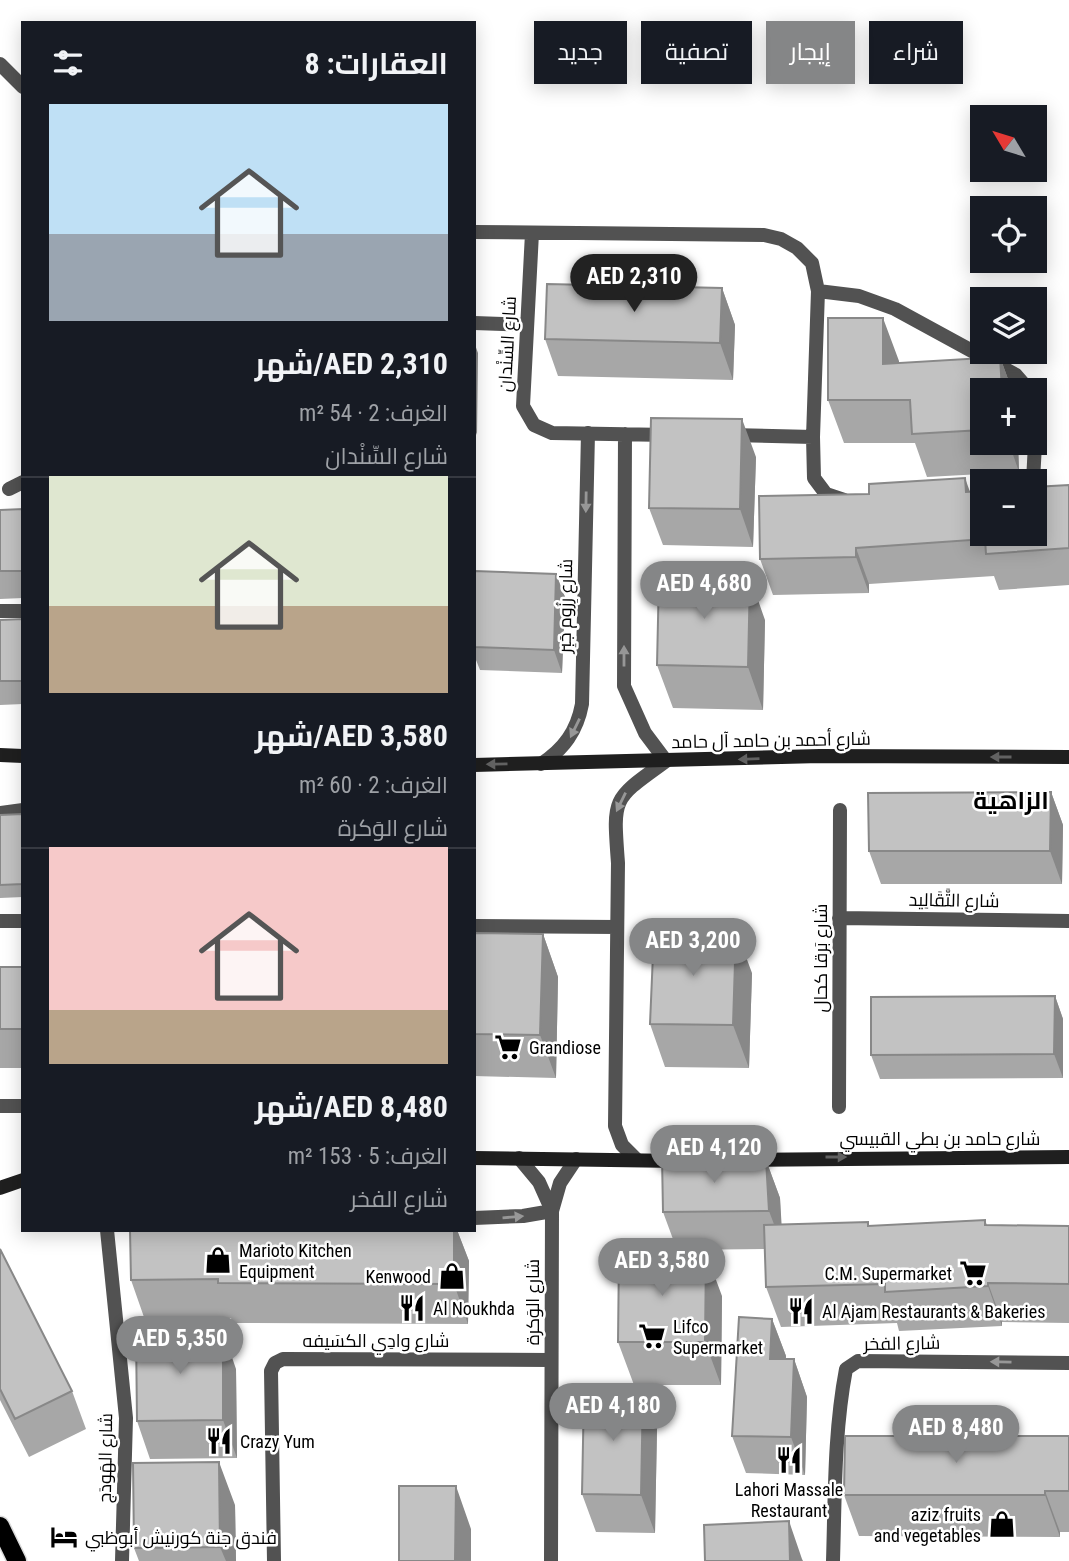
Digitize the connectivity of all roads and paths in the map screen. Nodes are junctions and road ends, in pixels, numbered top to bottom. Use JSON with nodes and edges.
{"nodes":[{"id":1,"x":0,"y":64,"type":"edge"},
{"id":2,"x":0,"y":82,"type":"edge"},
{"id":3,"x":21,"y":87,"type":"edge"},
{"id":4,"x":21,"y":88,"type":"edge"},
{"id":5,"x":476,"y":232,"type":"edge"},
{"id":6,"x":532,"y":233,"type":"junction"},
{"id":7,"x":818,"y":291,"type":"junction"},
{"id":8,"x":476,"y":323,"type":"edge"},
{"id":9,"x":527,"y":325,"type":"junction"},
{"id":10,"x":1019,"y":378,"type":"edge"},
{"id":11,"x":588,"y":433,"type":"junction"},
{"id":12,"x":625,"y":435,"type":"junction"},
{"id":13,"x":678,"y":435,"type":"edge"},
{"id":14,"x":717,"y":435,"type":"edge"},
{"id":15,"x":813,"y":438,"type":"junction"},
{"id":16,"x":21,"y":483,"type":"edge"},
{"id":17,"x":9,"y":489,"type":"dead end"},
{"id":18,"x":858,"y":500,"type":"edge"},
{"id":19,"x":0,"y":611,"type":"edge"},
{"id":20,"x":21,"y":611,"type":"edge"},
{"id":21,"x":0,"y":755,"type":"edge"},
{"id":22,"x":21,"y":756,"type":"edge"},
{"id":23,"x":1069,"y":757,"type":"edge"},
{"id":24,"x":666,"y":761,"type":"junction"},
{"id":25,"x":541,"y":764,"type":"junction"},
{"id":26,"x":476,"y":765,"type":"edge"},
{"id":27,"x":21,"y":810,"type":"edge"},
{"id":28,"x":840,"y":810,"type":"dead end"},
{"id":29,"x":0,"y":813,"type":"edge"},
{"id":30,"x":839,"y":918,"type":"junction"},
{"id":31,"x":0,"y":921,"type":"edge"},
{"id":32,"x":21,"y":921,"type":"edge"},
{"id":33,"x":1069,"y":921,"type":"edge"},
{"id":34,"x":476,"y":926,"type":"edge"},
{"id":35,"x":617,"y":927,"type":"junction"},
{"id":36,"x":21,"y":1106,"type":"edge"},
{"id":37,"x":0,"y":1107,"type":"edge"},
{"id":38,"x":839,"y":1107,"type":"dead end"},
{"id":39,"x":1069,"y":1157,"type":"edge"},
{"id":40,"x":476,"y":1158,"type":"edge"},
{"id":41,"x":519,"y":1158,"type":"junction"},
{"id":42,"x":576,"y":1159,"type":"junction"},
{"id":43,"x":637,"y":1160,"type":"junction"},
{"id":44,"x":714,"y":1160,"type":"edge"},
{"id":45,"x":688,"y":1161,"type":"edge"},
{"id":46,"x":552,"y":1211,"type":"junction"},
{"id":47,"x":476,"y":1218,"type":"edge"},
{"id":48,"x":107,"y":1232,"type":"edge"},
{"id":49,"x":551,"y":1360,"type":"junction"},
{"id":50,"x":1069,"y":1363,"type":"edge"},
{"id":51,"x":0,"y":1526,"type":"edge"},
{"id":52,"x":17,"y":1561,"type":"edge"},
{"id":53,"x":122,"y":1561,"type":"edge"},
{"id":54,"x":274,"y":1561,"type":"edge"},
{"id":55,"x":551,"y":1561,"type":"edge"},
{"id":56,"x":833,"y":1561,"type":"edge"}],
"edges":[{"from":1,"to":3,"type":"street"},
{"from":2,"to":4,"type":"street"},
{"from":5,"to":6,"type":"street"},
{"from":6,"to":7,"type":"street"},
{"from":6,"to":9,"type":"street","name":"شارع السِّنْدان"},
{"from":7,"to":10,"type":"street"},
{"from":7,"to":15,"type":"street"},
{"from":8,"to":9,"type":"street"},
{"from":9,"to":11,"type":"street","name":"شارع السِّنْدان"},
{"from":11,"to":12,"type":"street","name":"شارع السِّنْدان"},
{"from":11,"to":25,"type":"street","name":"شارع رِزُوم جَبِر","one_way":true},
{"from":12,"to":13,"type":"street","name":"شارع السِّنْدان"},
{"from":24,"to":12,"type":"street","one_way":true},
{"from":14,"to":15,"type":"street"},
{"from":15,"to":18,"type":"street"},
{"from":16,"to":17,"type":"street"},
{"from":19,"to":20,"type":"street"},
{"from":21,"to":22,"type":"main road"},
{"from":23,"to":24,"type":"main road","name":"شارع أحمد بن حامد آل حامد","one_way":true},
{"from":24,"to":25,"type":"main road","name":"شارع أحمد بن حامد آل حامد"},
{"from":24,"to":35,"type":"street","one_way":true},
{"from":25,"to":26,"type":"main road","name":"شارع أحمد بن حامد آل حامد","one_way":true},
{"from":27,"to":29,"type":"street"},
{"from":28,"to":30,"type":"street","name":"شارع بَرقا كحال"},
{"from":30,"to":33,"type":"street","name":"شارع التَّقَالِيد"},
{"from":30,"to":38,"type":"street","name":"شارع بَرقا كحال"},
{"from":31,"to":32,"type":"street"},
{"from":34,"to":35,"type":"street"},
{"from":35,"to":43,"type":"street"},
{"from":36,"to":37,"type":"street"},
{"from":44,"to":39,"type":"main road","name":"شارع حامد بن بطي القبيسي","one_way":true},
{"from":40,"to":41,"type":"main road"},
{"from":41,"to":42,"type":"main road"},
{"from":41,"to":46,"type":"street","name":"شارع الوَكرة"},
{"from":42,"to":43,"type":"main road"},
{"from":42,"to":46,"type":"street","name":"شارع الوَكرة"},
{"from":43,"to":45,"type":"main road"},
{"from":47,"to":46,"type":"street","one_way":true},
{"from":46,"to":49,"type":"street","name":"شارع الوَكرة"},
{"from":48,"to":53,"type":"street","name":"شارع الهَودَج"},
{"from":49,"to":54,"type":"street","name":"شارع وادِي الكسَيفه"},
{"from":49,"to":55,"type":"street","name":"شارع الوَكرة"},
{"from":50,"to":56,"type":"street","name":"شارع الفخر","one_way":true},
{"from":51,"to":52,"type":"main road"}]}
